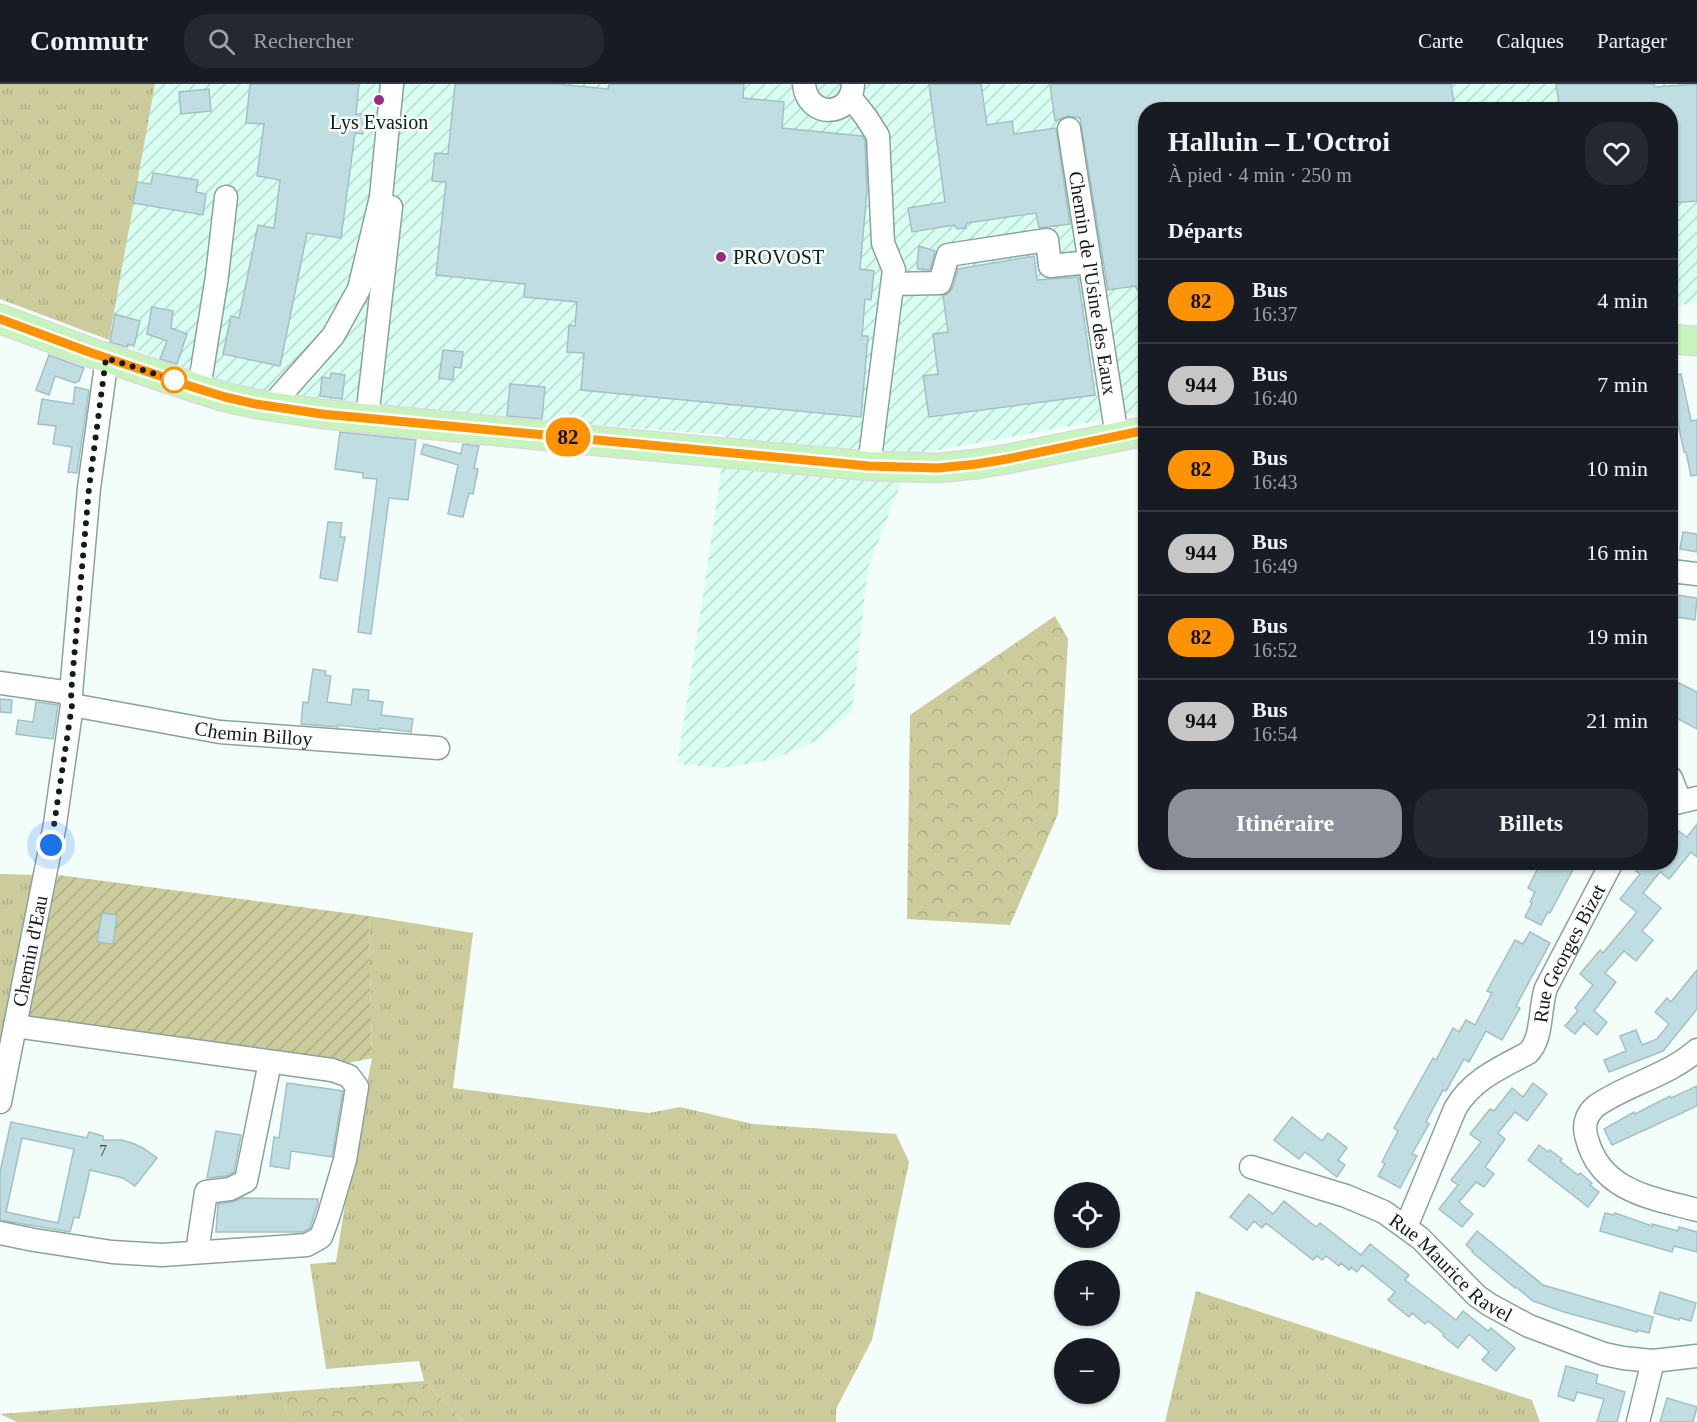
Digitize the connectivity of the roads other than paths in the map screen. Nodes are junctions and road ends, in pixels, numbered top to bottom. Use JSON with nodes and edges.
{"nodes":[{"id":1,"x":392,"y":84,"type":"edge"},
{"id":2,"x":408,"y":84,"type":"edge"},
{"id":3,"x":804,"y":84,"type":"edge"},
{"id":4,"x":852,"y":91,"type":"edge"},
{"id":5,"x":1069,"y":129,"type":"dead end"},
{"id":6,"x":226,"y":197,"type":"dead end"},
{"id":7,"x":1090,"y":262,"type":"junction"},
{"id":8,"x":893,"y":284,"type":"junction"},
{"id":9,"x":0,"y":319,"type":"edge"},
{"id":10,"x":1678,"y":340,"type":"edge"},
{"id":11,"x":1697,"y":341,"type":"edge"},
{"id":12,"x":106,"y":358,"type":"junction"},
{"id":13,"x":199,"y":389,"type":"junction"},
{"id":14,"x":270,"y":406,"type":"junction"},
{"id":15,"x":367,"y":418,"type":"junction"},
{"id":16,"x":1138,"y":432,"type":"edge"},
{"id":17,"x":1117,"y":437,"type":"junction"},
{"id":18,"x":869,"y":466,"type":"junction"},
{"id":19,"x":1678,"y":572,"type":"edge"},
{"id":20,"x":1697,"y":574,"type":"edge"},
{"id":21,"x":0,"y":683,"type":"edge"},
{"id":22,"x":72,"y":699,"type":"junction"},
{"id":23,"x":438,"y":748,"type":"dead end"},
{"id":24,"x":1608,"y":870,"type":"edge"},
{"id":25,"x":15,"y":1026,"type":"junction"},
{"id":26,"x":1697,"y":1050,"type":"edge"},
{"id":27,"x":270,"y":1062,"type":"junction"},
{"id":28,"x":0,"y":1102,"type":"edge"},
{"id":29,"x":1251,"y":1167,"type":"dead end"},
{"id":30,"x":1697,"y":1210,"type":"edge"},
{"id":31,"x":1406,"y":1227,"type":"junction"},
{"id":32,"x":0,"y":1233,"type":"edge"},
{"id":33,"x":197,"y":1252,"type":"junction"},
{"id":34,"x":1697,"y":1356,"type":"edge"},
{"id":35,"x":1653,"y":1361,"type":"junction"},
{"id":36,"x":1638,"y":1422,"type":"edge"}],
"edges":[{"from":1,"to":14,"type":"street"},
{"from":2,"to":15,"type":"street"},
{"from":3,"to":4,"type":"street"},
{"from":4,"to":8,"type":"street"},
{"from":5,"to":7,"type":"street","name":"Chemin de l'Usine des Eaux"},
{"from":6,"to":13,"type":"street"},
{"from":7,"to":8,"type":"street"},
{"from":7,"to":17,"type":"street","name":"Chemin de l'Usine des Eaux"},
{"from":8,"to":18,"type":"street"},
{"from":9,"to":12,"type":"main road"},
{"from":10,"to":11,"type":"main road"},
{"from":12,"to":13,"type":"main road"},
{"from":12,"to":22,"type":"street","name":"Chemin d'Eau"},
{"from":13,"to":14,"type":"main road"},
{"from":14,"to":15,"type":"main road"},
{"from":15,"to":18,"type":"main road"},
{"from":16,"to":17,"type":"main road"},
{"from":17,"to":18,"type":"main road"},
{"from":19,"to":20,"type":"street"},
{"from":21,"to":22,"type":"street"},
{"from":22,"to":23,"type":"street","name":"Chemin Billoy"},
{"from":22,"to":25,"type":"street","name":"Chemin d'Eau"},
{"from":24,"to":31,"type":"street","name":"Rue Georges Bizet"},
{"from":25,"to":27,"type":"street"},
{"from":25,"to":28,"type":"street","name":"Chemin d'Eau"},
{"from":26,"to":30,"type":"street"},
{"from":27,"to":33,"type":"street"},
{"from":27,"to":33,"type":"street"},
{"from":29,"to":31,"type":"street","name":"Rue Maurice Ravel"},
{"from":31,"to":35,"type":"street","name":"Rue Maurice Ravel"},
{"from":32,"to":33,"type":"street"},
{"from":34,"to":35,"type":"street","name":"Rue Maurice Ravel"},
{"from":35,"to":36,"type":"street"}]}
